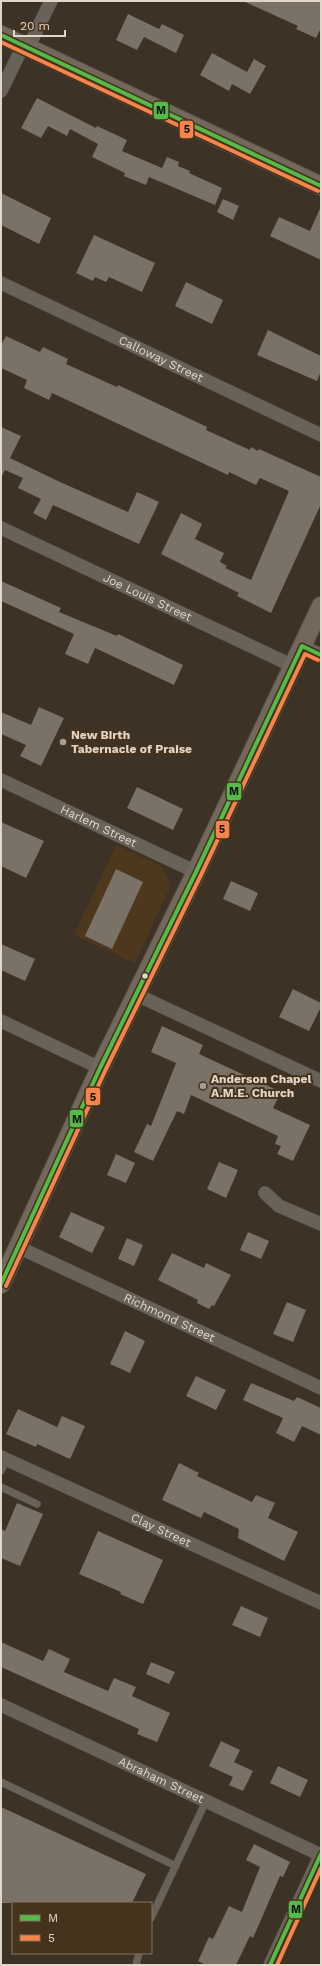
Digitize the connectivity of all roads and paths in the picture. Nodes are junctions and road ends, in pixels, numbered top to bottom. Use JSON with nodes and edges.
{"nodes":[{"id":1,"x":51,"y":1,"type":"edge"},
{"id":2,"x":1,"y":35,"type":"edge"},
{"id":3,"x":25,"y":47,"type":"junction"},
{"id":4,"x":1,"y":91,"type":"edge"},
{"id":5,"x":321,"y":186,"type":"edge"},
{"id":6,"x":1,"y":283,"type":"edge"},
{"id":7,"x":321,"y":435,"type":"edge"},
{"id":8,"x":1,"y":528,"type":"edge"},
{"id":9,"x":321,"y":606,"type":"edge"},
{"id":10,"x":302,"y":646,"type":"junction"},
{"id":11,"x":321,"y":655,"type":"edge"},
{"id":12,"x":293,"y":666,"type":"junction"},
{"id":13,"x":1,"y":780,"type":"edge"},
{"id":14,"x":196,"y":872,"type":"junction"},
{"id":15,"x":137,"y":995,"type":"junction"},
{"id":16,"x":1,"y":1021,"type":"edge"},
{"id":17,"x":100,"y":1068,"type":"junction"},
{"id":18,"x":321,"y":1081,"type":"edge"},
{"id":19,"x":265,"y":1192,"type":"dead end"},
{"id":20,"x":321,"y":1224,"type":"edge"},
{"id":21,"x":18,"y":1248,"type":"junction"},
{"id":22,"x":2,"y":1278,"type":"edge"},
{"id":23,"x":321,"y":1388,"type":"edge"},
{"id":24,"x":3,"y":1462,"type":"edge"},
{"id":25,"x":1,"y":1487,"type":"edge"},
{"id":26,"x":37,"y":1504,"type":"dead end"},
{"id":27,"x":321,"y":1603,"type":"edge"},
{"id":28,"x":1,"y":1706,"type":"edge"},
{"id":29,"x":1,"y":1782,"type":"edge"},
{"id":30,"x":206,"y":1801,"type":"junction"},
{"id":31,"x":321,"y":1855,"type":"edge"},
{"id":32,"x":176,"y":1866,"type":"junction"},
{"id":33,"x":152,"y":1916,"type":"edge"},
{"id":34,"x":139,"y":1954,"type":"edge"},
{"id":35,"x":136,"y":1965,"type":"edge"},
{"id":36,"x":270,"y":1965,"type":"edge"}],
"edges":[{"from":1,"to":3,"type":"street"},
{"from":2,"to":3,"type":"street"},
{"from":3,"to":4,"type":"street"},
{"from":3,"to":5,"type":"street"},
{"from":6,"to":7,"type":"street","name":"Calloway Street"},
{"from":8,"to":12,"type":"street","name":"Joe Louis Street"},
{"from":9,"to":10,"type":"street"},
{"from":10,"to":11,"type":"street"},
{"from":10,"to":12,"type":"street"},
{"from":12,"to":14,"type":"street"},
{"from":13,"to":14,"type":"street","name":"Harlem Street"},
{"from":14,"to":15,"type":"street"},
{"from":15,"to":17,"type":"street"},
{"from":15,"to":18,"type":"street"},
{"from":16,"to":17,"type":"street"},
{"from":17,"to":21,"type":"street"},
{"from":19,"to":20,"type":"street"},
{"from":21,"to":22,"type":"street"},
{"from":21,"to":23,"type":"street","name":"Richmond Street"},
{"from":24,"to":27,"type":"street","name":"Clay Street"},
{"from":25,"to":26,"type":"lane"},
{"from":28,"to":30,"type":"street","name":"Abraham Street"},
{"from":29,"to":32,"type":"lane"},
{"from":30,"to":31,"type":"street","name":"Abraham Street"},
{"from":30,"to":32,"type":"lane"},
{"from":31,"to":36,"type":"street"},
{"from":32,"to":33,"type":"lane"},
{"from":34,"to":35,"type":"lane"}]}
